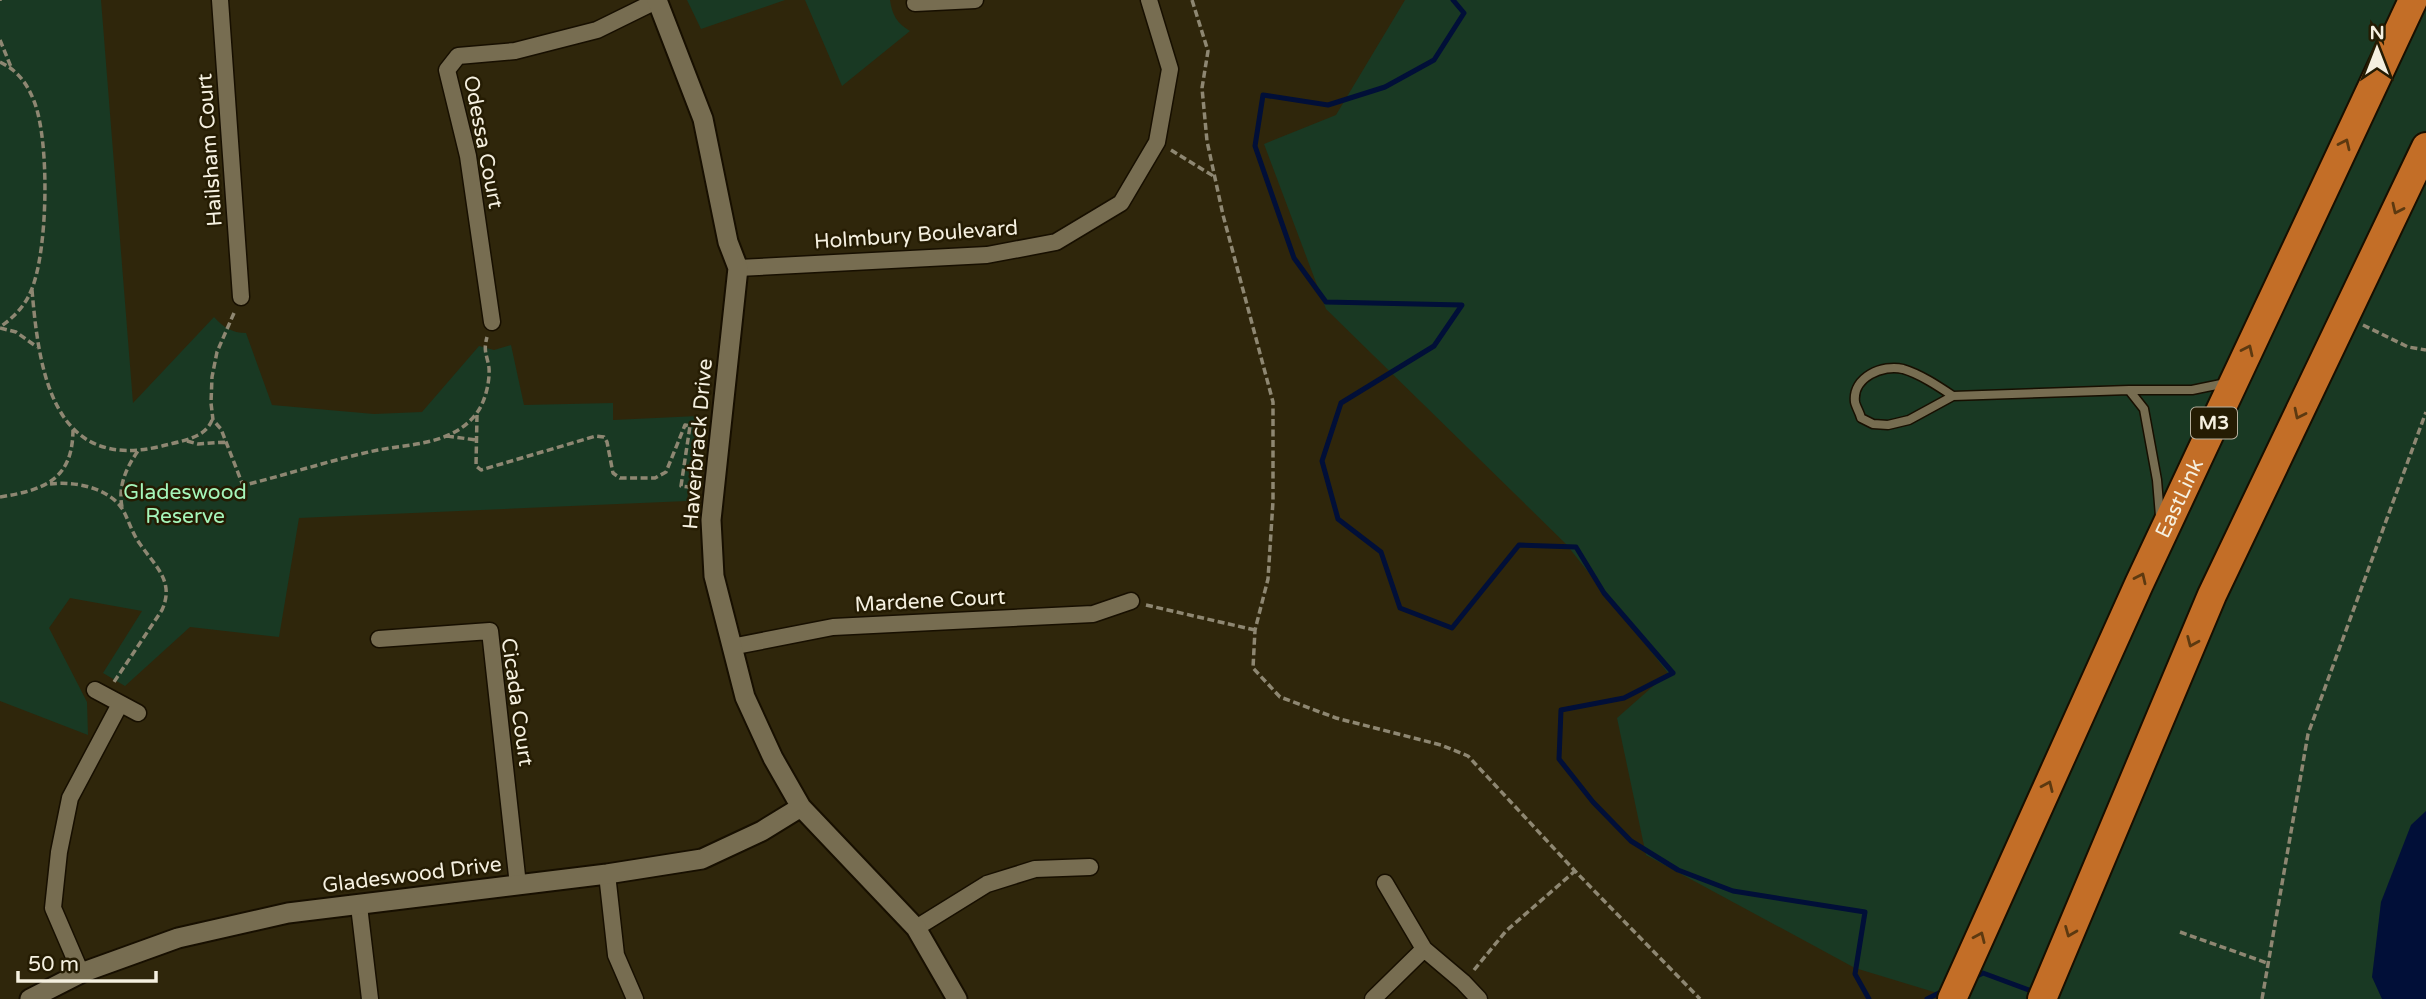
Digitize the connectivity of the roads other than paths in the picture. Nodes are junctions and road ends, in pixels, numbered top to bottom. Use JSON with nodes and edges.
{"nodes":[{"id":1,"x":220,"y":0,"type":"edge"},
{"id":2,"x":657,"y":0,"type":"edge"},
{"id":3,"x":975,"y":0,"type":"edge"},
{"id":4,"x":1149,"y":0,"type":"edge"},
{"id":5,"x":2413,"y":0,"type":"edge"},
{"id":6,"x":915,"y":4,"type":"dead end"},
{"id":7,"x":2426,"y":147,"type":"edge"},
{"id":8,"x":738,"y":268,"type":"junction"},
{"id":9,"x":241,"y":297,"type":"road end"},
{"id":10,"x":492,"y":322,"type":"road end"},
{"id":11,"x":2234,"y":382,"type":"junction"},
{"id":12,"x":2129,"y":390,"type":"junction"},
{"id":13,"x":1953,"y":396,"type":"junction"},
{"id":14,"x":2161,"y":536,"type":"junction"},
{"id":15,"x":1131,"y":601,"type":"road end"},
{"id":16,"x":379,"y":639,"type":"dead end"},
{"id":17,"x":731,"y":647,"type":"junction"},
{"id":18,"x":100,"y":693,"type":"road end"},
{"id":19,"x":120,"y":704,"type":"junction"},
{"id":20,"x":138,"y":713,"type":"dead end"},
{"id":21,"x":801,"y":807,"type":"junction"},
{"id":22,"x":1090,"y":867,"type":"dead end"},
{"id":23,"x":607,"y":874,"type":"junction"},
{"id":24,"x":1385,"y":883,"type":"dead end"},
{"id":25,"x":518,"y":885,"type":"junction"},
{"id":26,"x":359,"y":906,"type":"junction"},
{"id":27,"x":916,"y":928,"type":"junction"},
{"id":28,"x":1424,"y":949,"type":"junction"},
{"id":29,"x":80,"y":973,"type":"junction"},
{"id":30,"x":34,"y":998,"type":"edge"},
{"id":31,"x":370,"y":999,"type":"edge"},
{"id":32,"x":635,"y":999,"type":"edge"},
{"id":33,"x":957,"y":999,"type":"edge"},
{"id":34,"x":1373,"y":999,"type":"edge"},
{"id":35,"x":1479,"y":999,"type":"edge"},
{"id":36,"x":1952,"y":999,"type":"edge"},
{"id":37,"x":2042,"y":999,"type":"edge"}],
"edges":[{"from":1,"to":9,"type":"street","name":"Hailsham Court"},
{"from":2,"to":8,"type":"street","name":"Haverbrack Drive"},
{"from":2,"to":10,"type":"street","name":"Odessa Court"},
{"from":3,"to":6,"type":"street"},
{"from":4,"to":8,"type":"street","name":"Holmbury Boulevard"},
{"from":11,"to":5,"type":"highway","name":"EastLink","number":"M3","one_way":true},
{"from":7,"to":37,"type":"highway","one_way":true},
{"from":8,"to":17,"type":"street","name":"Haverbrack Drive"},
{"from":11,"to":12,"type":"lane"},
{"from":11,"to":14,"type":"highway","name":"EastLink","number":"M3"},
{"from":12,"to":13,"type":"lane"},
{"from":12,"to":14,"type":"lane"},
{"from":13,"to":13,"type":"lane"},
{"from":36,"to":14,"type":"highway","name":"EastLink","number":"M3","one_way":true},
{"from":15,"to":17,"type":"street","name":"Mardene Court"},
{"from":16,"to":25,"type":"street","name":"Cicada Court"},
{"from":17,"to":21,"type":"street","name":"Haverbrack Drive"},
{"from":18,"to":19,"type":"street"},
{"from":19,"to":20,"type":"street"},
{"from":19,"to":29,"type":"street"},
{"from":21,"to":23,"type":"street","name":"Gladeswood Drive"},
{"from":21,"to":27,"type":"street","name":"Haverbrack Drive"},
{"from":22,"to":27,"type":"street"},
{"from":23,"to":25,"type":"street","name":"Gladeswood Drive"},
{"from":23,"to":32,"type":"street"},
{"from":24,"to":28,"type":"street"},
{"from":25,"to":26,"type":"street","name":"Gladeswood Drive"},
{"from":26,"to":29,"type":"street","name":"Gladeswood Drive"},
{"from":26,"to":31,"type":"street"},
{"from":27,"to":33,"type":"street","name":"Haverbrack Drive"},
{"from":28,"to":34,"type":"street"},
{"from":28,"to":35,"type":"street"},
{"from":29,"to":30,"type":"street","name":"Gladeswood Drive"}]}
